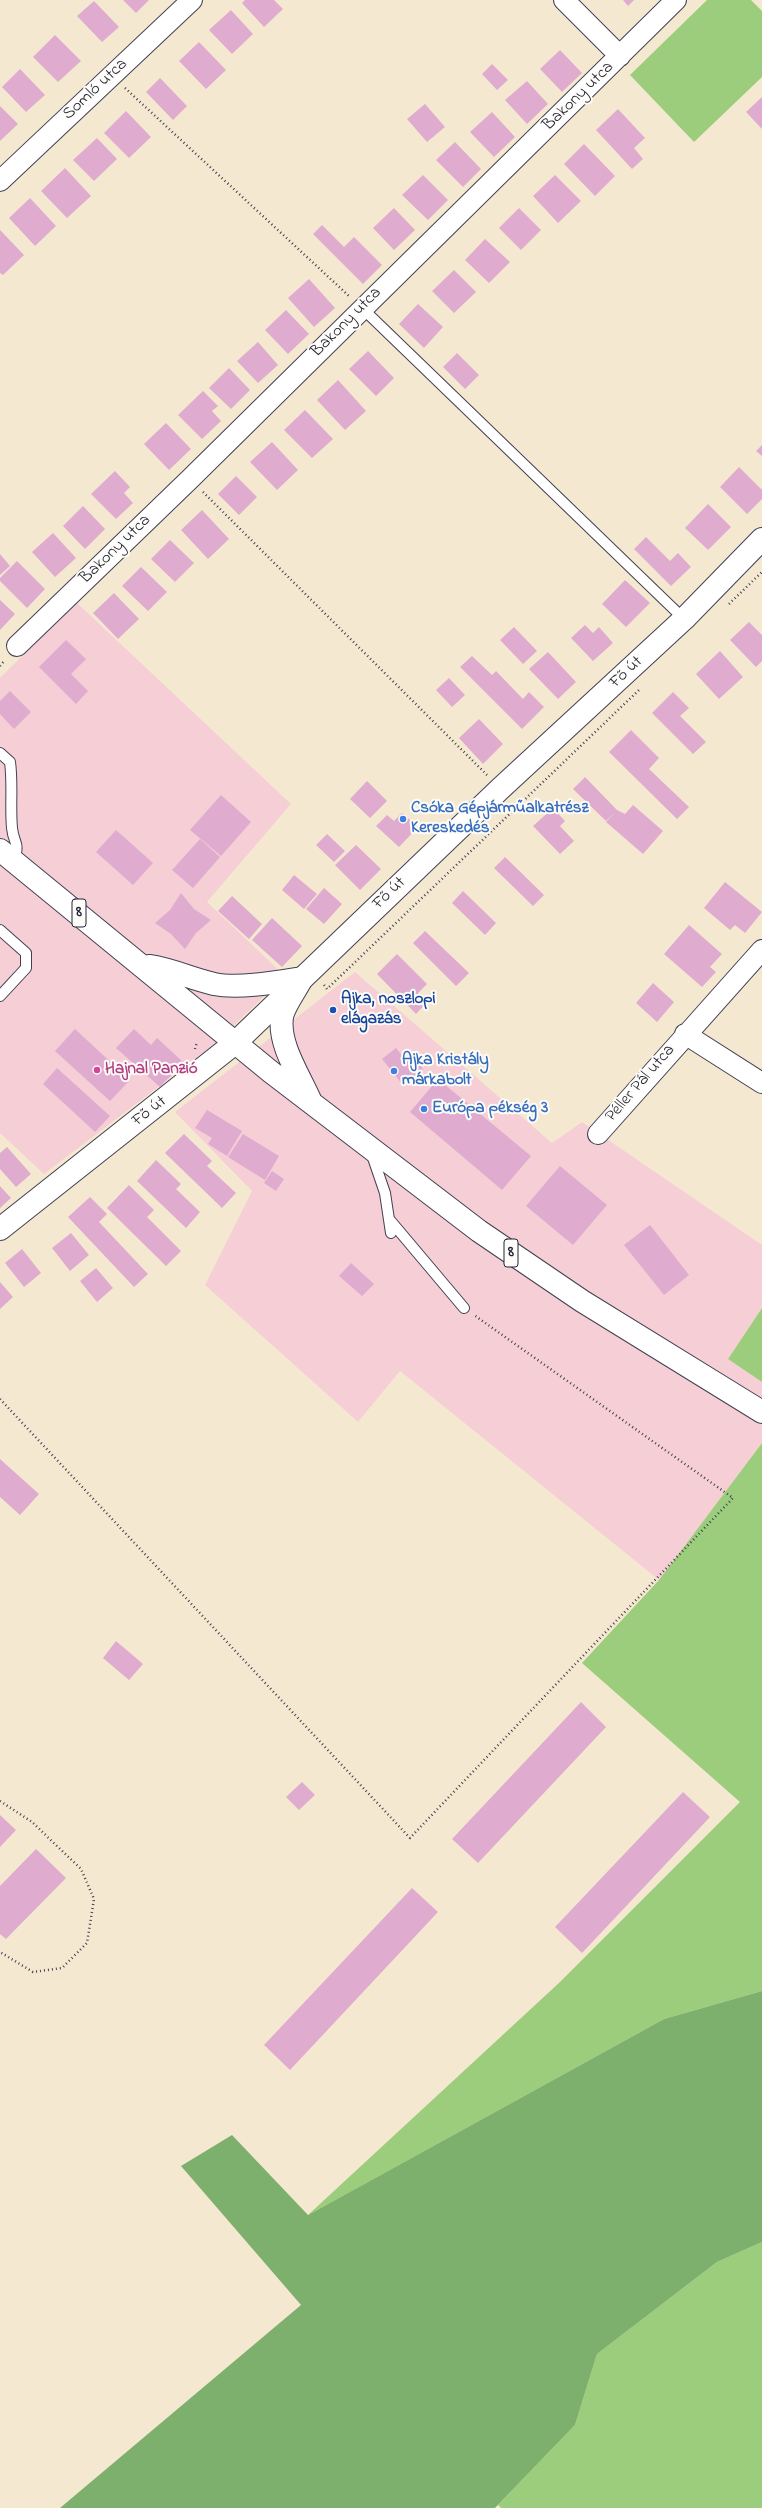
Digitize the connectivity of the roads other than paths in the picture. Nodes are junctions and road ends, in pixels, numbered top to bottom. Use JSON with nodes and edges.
{"nodes":[{"id":1,"x":192,"y":0,"type":"edge"},
{"id":2,"x":564,"y":0,"type":"edge"},
{"id":3,"x":676,"y":0,"type":"edge"},
{"id":4,"x":620,"y":56,"type":"junction"},
{"id":5,"x":0,"y":181,"type":"edge"},
{"id":6,"x":362,"y":308,"type":"junction"},
{"id":7,"x":762,"y":538,"type":"edge"},
{"id":8,"x":684,"y":619,"type":"junction"},
{"id":9,"x":17,"y":646,"type":"dead end"},
{"id":10,"x":0,"y":753,"type":"edge"},
{"id":11,"x":7,"y":856,"type":"edge"},
{"id":12,"x":0,"y":930,"type":"edge"},
{"id":13,"x":762,"y":950,"type":"edge"},
{"id":14,"x":143,"y":965,"type":"junction"},
{"id":15,"x":307,"y":974,"type":"junction"},
{"id":16,"x":0,"y":996,"type":"edge"},
{"id":17,"x":685,"y":1034,"type":"junction"},
{"id":18,"x":235,"y":1043,"type":"junction"},
{"id":19,"x":762,"y":1083,"type":"edge"},
{"id":20,"x":312,"y":1103,"type":"junction"},
{"id":21,"x":598,"y":1134,"type":"dead end"},
{"id":22,"x":370,"y":1149,"type":"junction"},
{"id":23,"x":389,"y":1219,"type":"junction"},
{"id":24,"x":0,"y":1229,"type":"edge"},
{"id":25,"x":391,"y":1233,"type":"dead end"},
{"id":26,"x":464,"y":1308,"type":"road end"},
{"id":27,"x":762,"y":1412,"type":"edge"}],
"edges":[{"from":1,"to":5,"type":"street","name":"Somló utca"},
{"from":2,"to":4,"type":"street"},
{"from":3,"to":4,"type":"street","name":"Bakony utca"},
{"from":4,"to":6,"type":"street","name":"Bakony utca"},
{"from":6,"to":8,"type":"lane"},
{"from":6,"to":9,"type":"street","name":"Bakony utca"},
{"from":7,"to":8,"type":"main road","name":"Fő út"},
{"from":8,"to":15,"type":"main road","name":"Fő út"},
{"from":10,"to":11,"type":"lane"},
{"from":11,"to":14,"type":"main road","number":"8"},
{"from":12,"to":16,"type":"lane"},
{"from":13,"to":17,"type":"street","name":"Péller Pál utca"},
{"from":14,"to":15,"type":"main road"},
{"from":14,"to":18,"type":"main road","number":"8"},
{"from":15,"to":18,"type":"main road","name":"Fő út"},
{"from":15,"to":20,"type":"main road"},
{"from":17,"to":19,"type":"street","name":"Péller Pál utca"},
{"from":17,"to":21,"type":"street","name":"Péller Pál utca"},
{"from":18,"to":20,"type":"main road","number":"8"},
{"from":18,"to":24,"type":"main road","name":"Fő út"},
{"from":20,"to":22,"type":"main road","number":"8"},
{"from":22,"to":23,"type":"lane"},
{"from":22,"to":27,"type":"main road","number":"8"},
{"from":23,"to":25,"type":"lane"},
{"from":23,"to":26,"type":"lane"}]}
